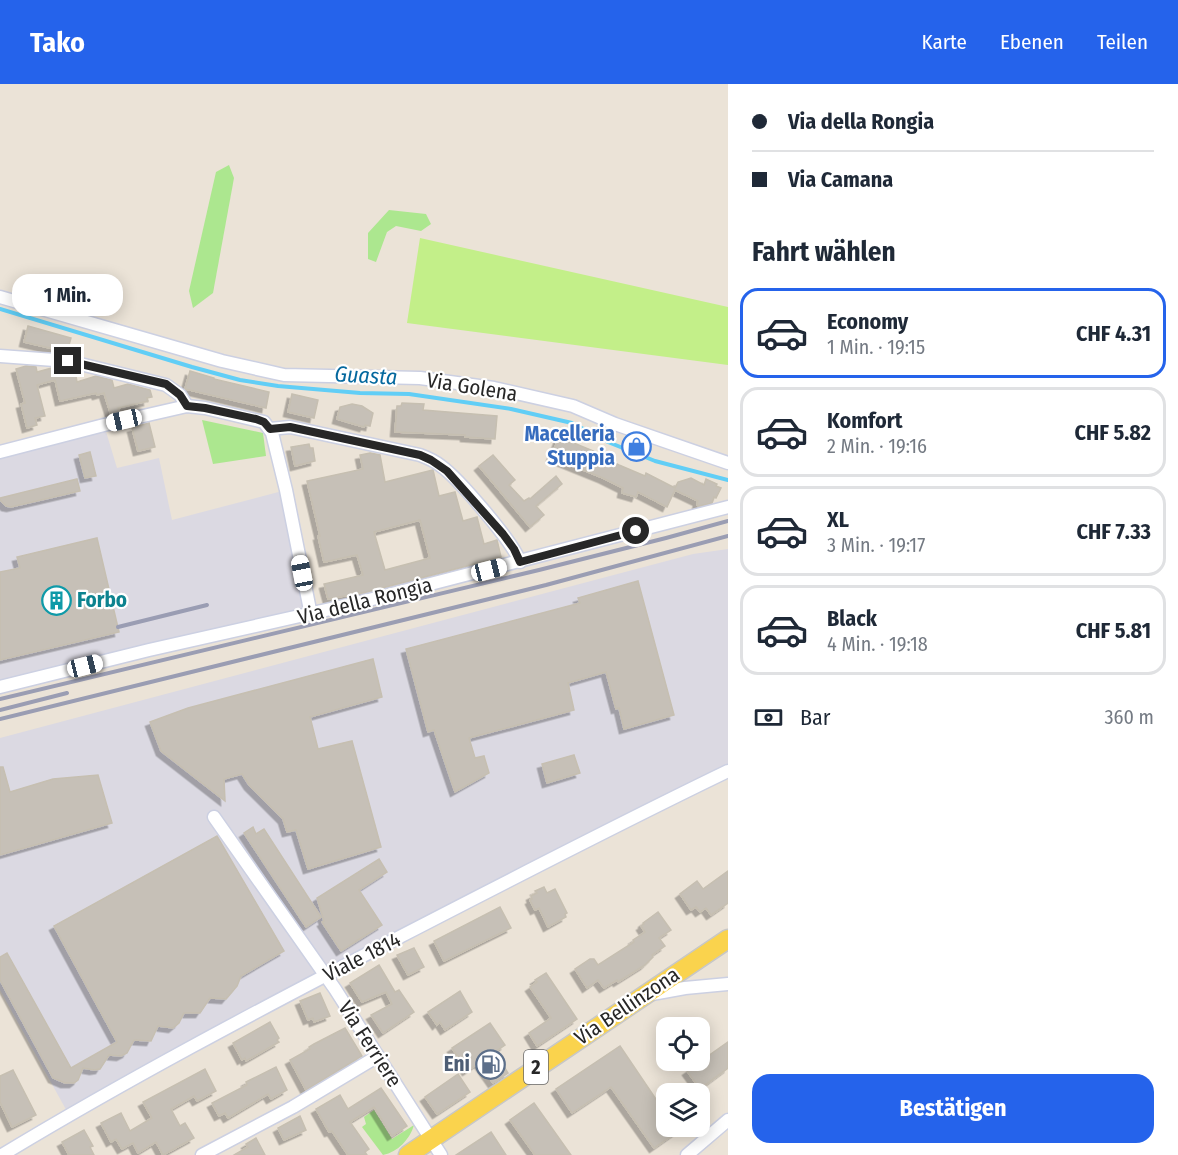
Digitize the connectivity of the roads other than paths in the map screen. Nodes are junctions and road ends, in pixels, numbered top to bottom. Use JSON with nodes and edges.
{"nodes":[{"id":1,"x":0,"y":297,"type":"edge"},
{"id":2,"x":0,"y":356,"type":"edge"},
{"id":3,"x":187,"y":406,"type":"junction"},
{"id":4,"x":270,"y":429,"type":"junction"},
{"id":5,"x":0,"y":452,"type":"edge"},
{"id":6,"x":728,"y":463,"type":"edge"},
{"id":7,"x":728,"y":507,"type":"edge"},
{"id":8,"x":520,"y":562,"type":"junction"},
{"id":9,"x":311,"y":615,"type":"junction"},
{"id":10,"x":0,"y":687,"type":"edge"},
{"id":11,"x":728,"y":771,"type":"edge"},
{"id":12,"x":214,"y":817,"type":"dead end"},
{"id":13,"x":728,"y":939,"type":"edge"},
{"id":14,"x":326,"y":975,"type":"junction"},
{"id":15,"x":728,"y":984,"type":"edge"},
{"id":16,"x":642,"y":996,"type":"junction"},
{"id":17,"x":378,"y":1056,"type":"junction"},
{"id":18,"x":728,"y":1120,"type":"edge"},
{"id":19,"x":431,"y":1139,"type":"junction"},
{"id":20,"x":2,"y":1155,"type":"edge"},
{"id":21,"x":202,"y":1155,"type":"edge"},
{"id":22,"x":408,"y":1155,"type":"edge"},
{"id":23,"x":441,"y":1155,"type":"edge"},
{"id":24,"x":687,"y":1155,"type":"edge"}],
"edges":[{"from":1,"to":6,"type":"street","name":"Via Golena"},
{"from":2,"to":3,"type":"street"},
{"from":3,"to":4,"type":"street"},
{"from":3,"to":5,"type":"street"},
{"from":4,"to":8,"type":"street"},
{"from":4,"to":9,"type":"street"},
{"from":7,"to":8,"type":"street","name":"Via della Rongia"},
{"from":8,"to":9,"type":"street","name":"Via della Rongia"},
{"from":9,"to":10,"type":"street","name":"Via della Rongia"},
{"from":11,"to":14,"type":"street","name":"Viale 1814"},
{"from":12,"to":14,"type":"street","name":"Via Ferriere"},
{"from":13,"to":16,"type":"main road","name":"Via Bellinzona","number":"2"},
{"from":14,"to":17,"type":"street","name":"Via Ferriere"},
{"from":14,"to":20,"type":"street","name":"Viale 1814"},
{"from":15,"to":16,"type":"street"},
{"from":16,"to":19,"type":"main road","name":"Via Bellinzona","number":"2"},
{"from":17,"to":19,"type":"street","name":"Via Ferriere"},
{"from":17,"to":21,"type":"street"},
{"from":18,"to":24,"type":"street"},
{"from":19,"to":22,"type":"main road","name":"Via Bellinzona","number":"2"},
{"from":19,"to":23,"type":"street","name":"Via Ferriere"}]}
